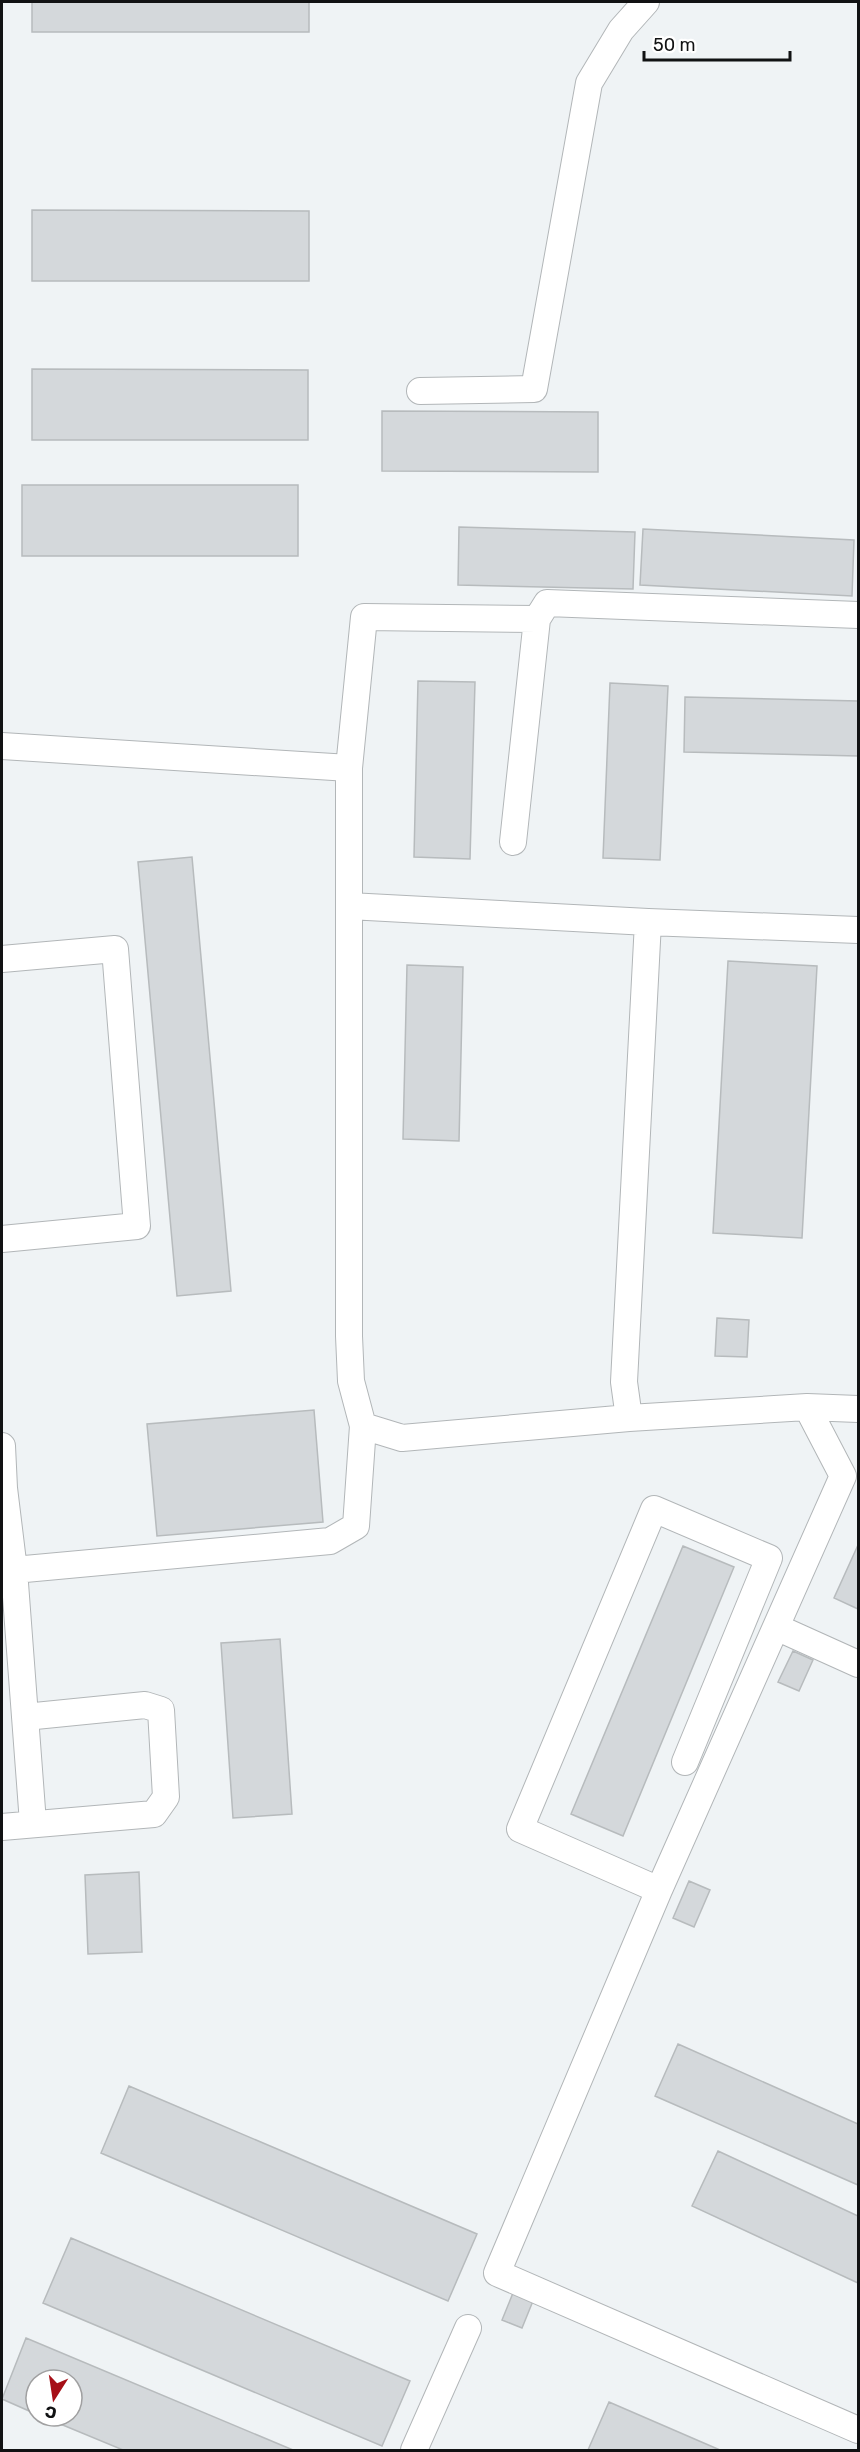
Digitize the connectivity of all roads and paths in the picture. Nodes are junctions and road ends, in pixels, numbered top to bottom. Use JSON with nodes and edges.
{"nodes":[{"id":1,"x":646,"y":2,"type":"edge"},
{"id":2,"x":420,"y":391,"type":"dead end"},
{"id":3,"x":858,"y":615,"type":"edge"},
{"id":4,"x":537,"y":619,"type":"junction"},
{"id":5,"x":2,"y":746,"type":"edge"},
{"id":6,"x":349,"y":768,"type":"junction"},
{"id":7,"x":513,"y":842,"type":"dead end"},
{"id":8,"x":349,"y":906,"type":"junction"},
{"id":9,"x":648,"y":922,"type":"junction"},
{"id":10,"x":858,"y":930,"type":"edge"},
{"id":11,"x":2,"y":959,"type":"edge"},
{"id":12,"x":2,"y":1239,"type":"edge"},
{"id":13,"x":807,"y":1407,"type":"junction"},
{"id":14,"x":858,"y":1409,"type":"edge"},
{"id":15,"x":629,"y":1418,"type":"junction"},
{"id":16,"x":363,"y":1426,"type":"junction"},
{"id":17,"x":2,"y":1446,"type":"edge"},
{"id":18,"x":851,"y":1468,"type":"edge"},
{"id":19,"x":3,"y":1488,"type":"edge"},
{"id":20,"x":14,"y":1570,"type":"junction"},
{"id":21,"x":777,"y":1628,"type":"junction"},
{"id":22,"x":858,"y":1664,"type":"edge"},
{"id":23,"x":25,"y":1717,"type":"junction"},
{"id":24,"x":685,"y":1762,"type":"dead end"},
{"id":25,"x":33,"y":1823,"type":"junction"},
{"id":26,"x":2,"y":1827,"type":"edge"},
{"id":27,"x":659,"y":1890,"type":"junction"},
{"id":28,"x":468,"y":2328,"type":"dead end"},
{"id":29,"x":858,"y":2430,"type":"edge"},
{"id":30,"x":414,"y":2451,"type":"edge"}],
"edges":[{"from":1,"to":2,"type":"lane"},
{"from":3,"to":4,"type":"lane"},
{"from":4,"to":6,"type":"lane"},
{"from":4,"to":7,"type":"lane"},
{"from":5,"to":6,"type":"lane"},
{"from":6,"to":8,"type":"lane"},
{"from":8,"to":9,"type":"lane"},
{"from":8,"to":16,"type":"lane"},
{"from":9,"to":10,"type":"lane"},
{"from":9,"to":15,"type":"lane"},
{"from":11,"to":12,"type":"lane"},
{"from":13,"to":14,"type":"lane"},
{"from":13,"to":15,"type":"lane"},
{"from":13,"to":18,"type":"lane"},
{"from":15,"to":16,"type":"lane"},
{"from":16,"to":20,"type":"lane"},
{"from":17,"to":19,"type":"lane"},
{"from":18,"to":21,"type":"lane"},
{"from":19,"to":20,"type":"lane"},
{"from":20,"to":23,"type":"lane"},
{"from":21,"to":22,"type":"lane"},
{"from":21,"to":27,"type":"lane"},
{"from":23,"to":25,"type":"lane"},
{"from":23,"to":25,"type":"lane"},
{"from":24,"to":27,"type":"lane"},
{"from":25,"to":26,"type":"lane"},
{"from":27,"to":29,"type":"lane"},
{"from":28,"to":30,"type":"lane"}]}
